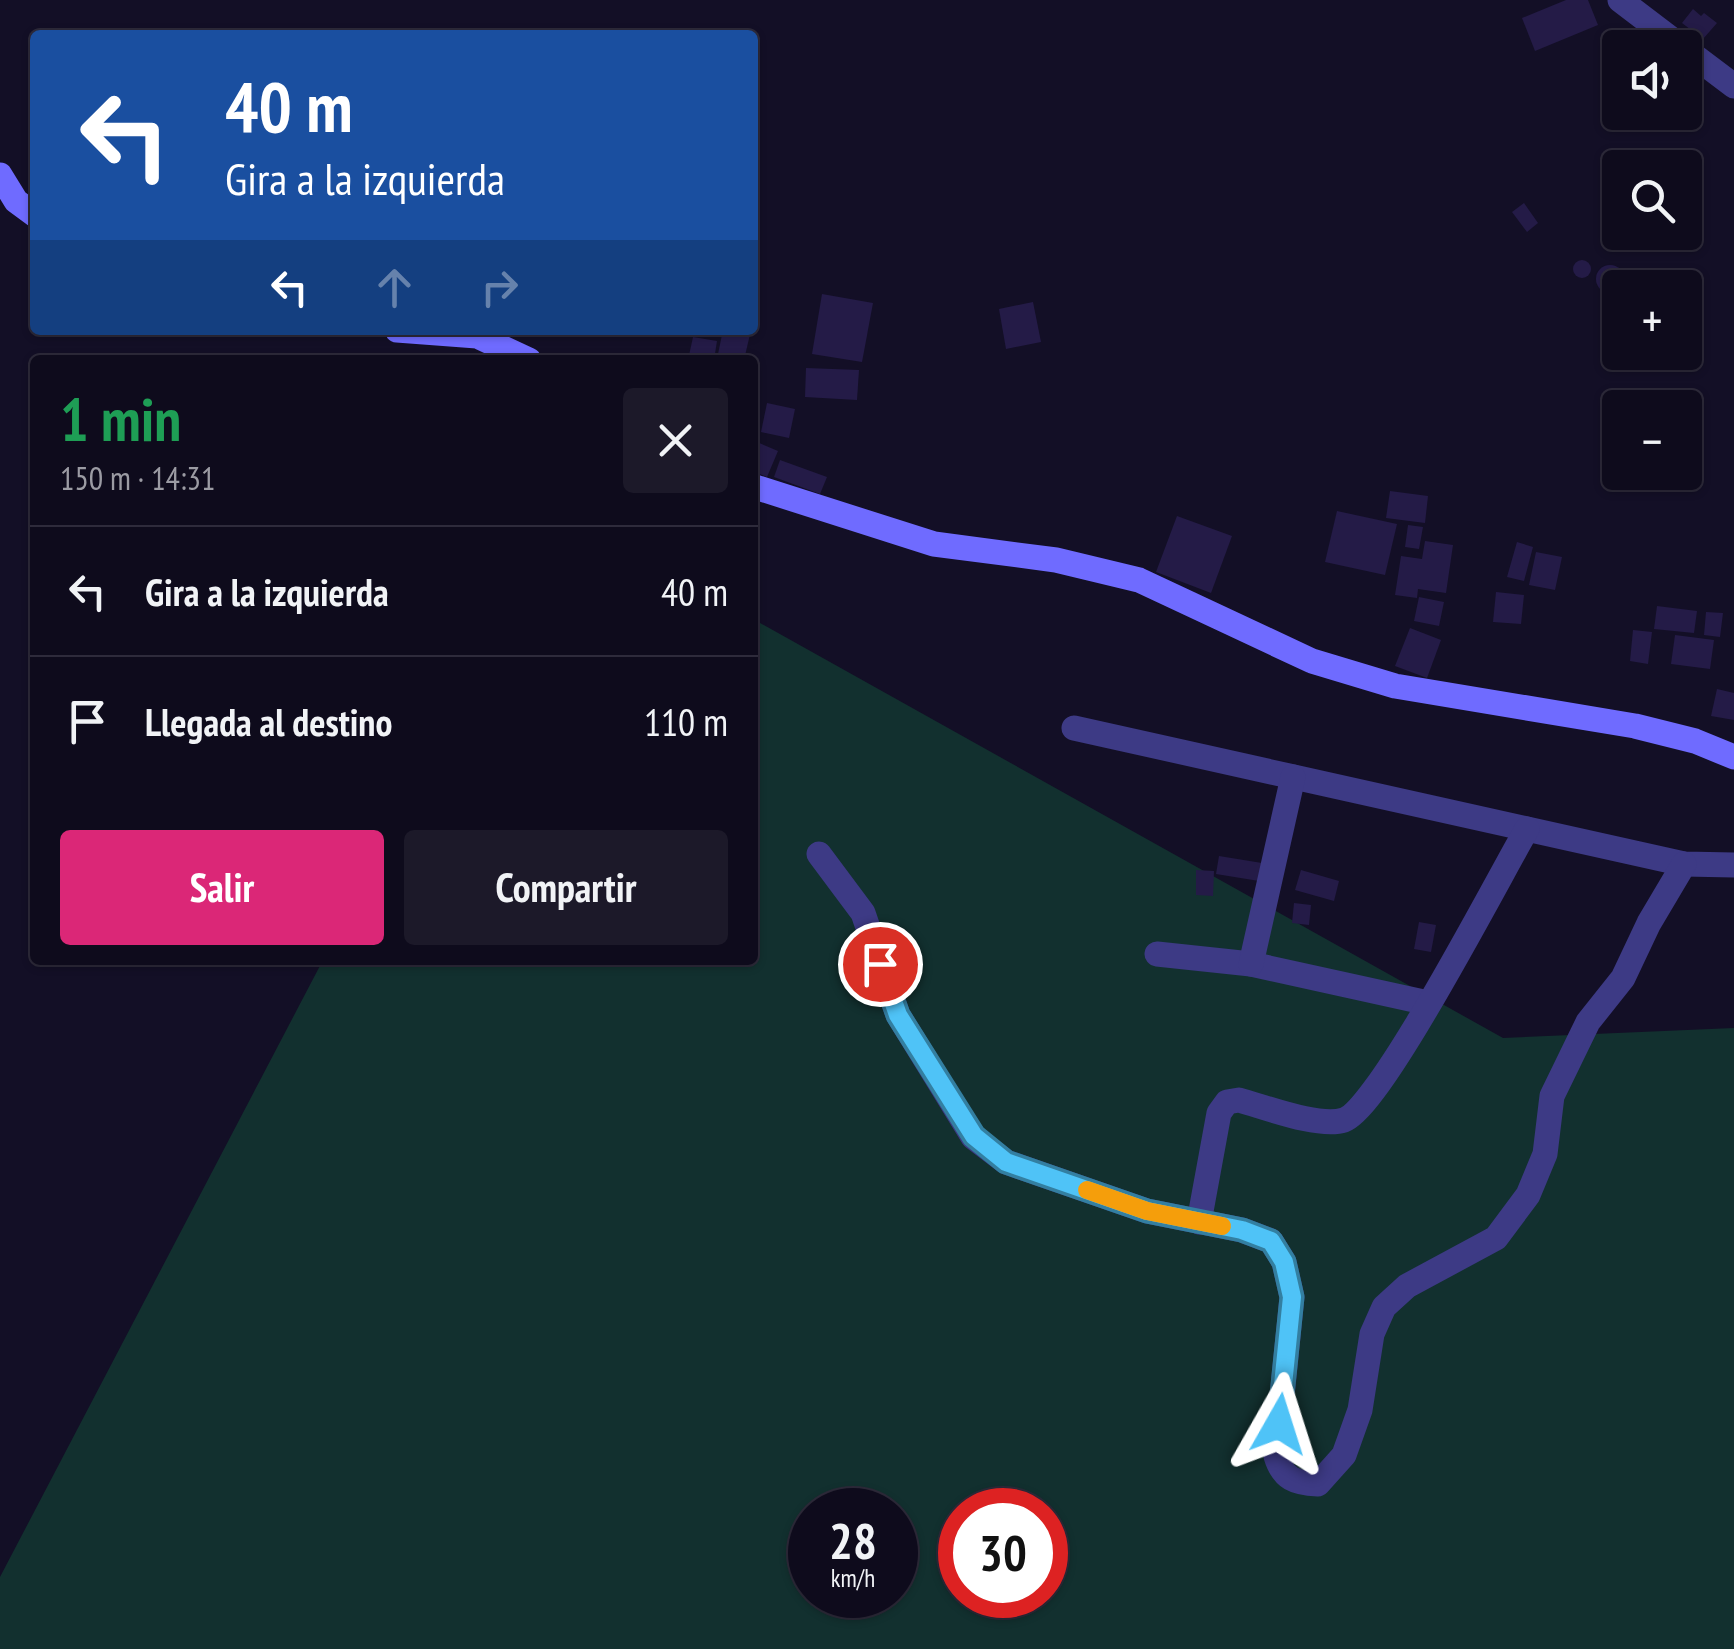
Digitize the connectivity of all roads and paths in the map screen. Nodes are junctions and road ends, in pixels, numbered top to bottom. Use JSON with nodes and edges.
{"nodes":[{"id":1,"x":1620,"y":0,"type":"edge"},
{"id":2,"x":1660,"y":30,"type":"edge"},
{"id":3,"x":1702,"y":62,"type":"edge"},
{"id":4,"x":1734,"y":86,"type":"edge"},
{"id":5,"x":0,"y":176,"type":"edge"},
{"id":6,"x":30,"y":211,"type":"edge"},
{"id":7,"x":464,"y":335,"type":"edge"},
{"id":8,"x":518,"y":355,"type":"edge"},
{"id":9,"x":758,"y":488,"type":"edge"},
{"id":10,"x":1074,"y":728,"type":"dead end"},
{"id":11,"x":1734,"y":758,"type":"edge"},
{"id":12,"x":1293,"y":776,"type":"junction"},
{"id":13,"x":1527,"y":829,"type":"junction"},
{"id":14,"x":819,"y":854,"type":"dead end"},
{"id":15,"x":1684,"y":864,"type":"junction"},
{"id":16,"x":1734,"y":865,"type":"edge"},
{"id":17,"x":1158,"y":954,"type":"dead end"},
{"id":18,"x":1252,"y":964,"type":"junction"},
{"id":19,"x":1428,"y":1003,"type":"junction"},
{"id":20,"x":1199,"y":1222,"type":"junction"}],
"edges":[{"from":1,"to":2,"type":"street"},
{"from":3,"to":4,"type":"street"},
{"from":5,"to":6,"type":"main road"},
{"from":7,"to":8,"type":"main road"},
{"from":9,"to":11,"type":"main road"},
{"from":10,"to":12,"type":"street"},
{"from":12,"to":13,"type":"street"},
{"from":12,"to":18,"type":"street"},
{"from":13,"to":15,"type":"street"},
{"from":13,"to":19,"type":"street"},
{"from":14,"to":20,"type":"street"},
{"from":15,"to":16,"type":"street"},
{"from":15,"to":20,"type":"street"},
{"from":17,"to":18,"type":"street"},
{"from":18,"to":19,"type":"street"},
{"from":19,"to":20,"type":"street"}]}
